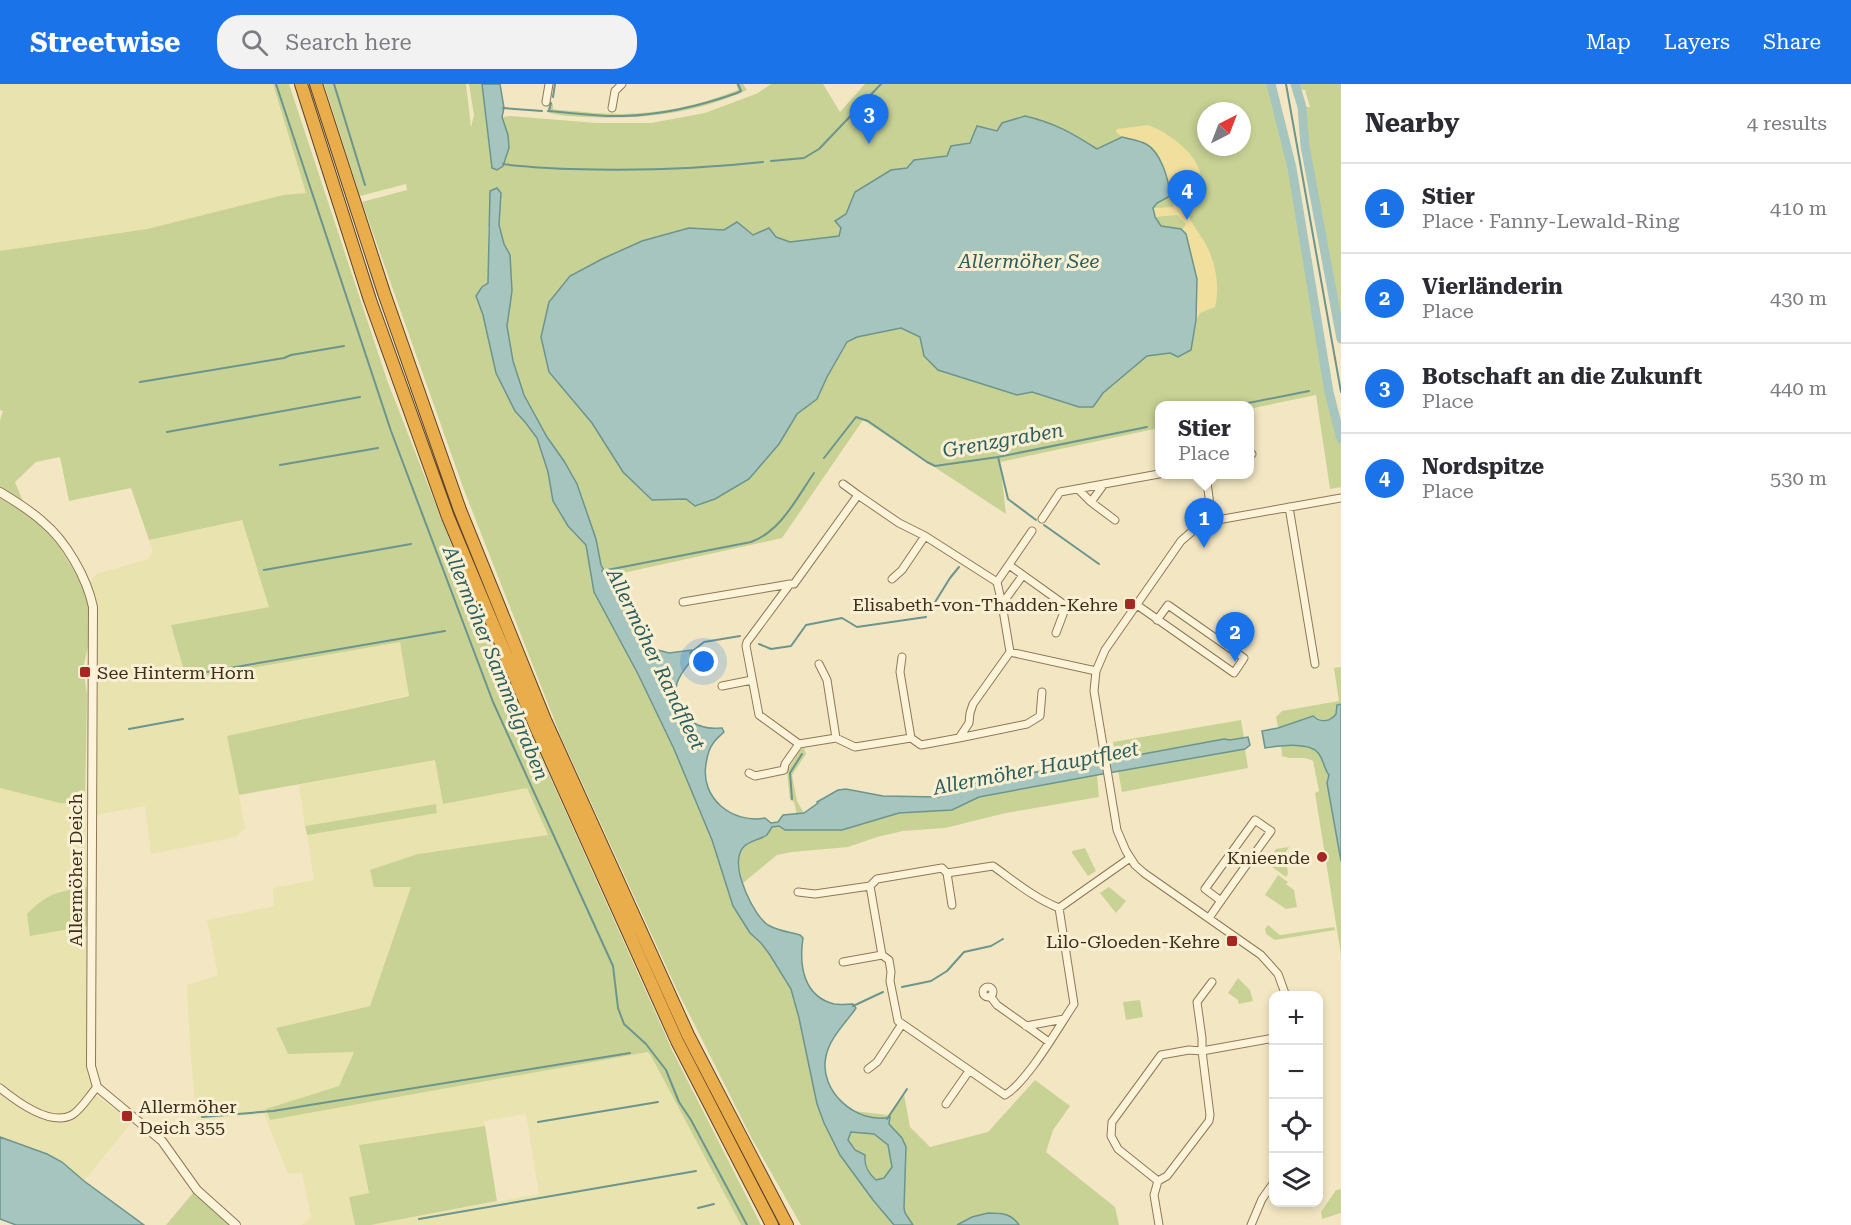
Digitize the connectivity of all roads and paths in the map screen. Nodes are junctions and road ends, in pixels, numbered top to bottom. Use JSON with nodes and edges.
{"nodes":[{"id":1,"x":301,"y":84,"type":"edge"},
{"id":2,"x":316,"y":84,"type":"edge"},
{"id":3,"x":549,"y":84,"type":"edge"},
{"id":4,"x":622,"y":84,"type":"edge"},
{"id":5,"x":546,"y":102,"type":"dead end"},
{"id":6,"x":612,"y":108,"type":"dead end"},
{"id":7,"x":1155,"y":475,"type":"edge"},
{"id":8,"x":1207,"y":479,"type":"edge"},
{"id":9,"x":843,"y":484,"type":"dead end"},
{"id":10,"x":1104,"y":484,"type":"junction"},
{"id":11,"x":1078,"y":489,"type":"junction"},
{"id":12,"x":0,"y":492,"type":"edge"},
{"id":13,"x":858,"y":495,"type":"junction"},
{"id":14,"x":1341,"y":498,"type":"edge"},
{"id":15,"x":1091,"y":502,"type":"junction"},
{"id":16,"x":1289,"y":507,"type":"junction"},
{"id":17,"x":1042,"y":519,"type":"dead end"},
{"id":18,"x":1115,"y":520,"type":"dead end"},
{"id":19,"x":1212,"y":521,"type":"junction"},
{"id":20,"x":1032,"y":531,"type":"dead end"},
{"id":21,"x":925,"y":536,"type":"junction"},
{"id":22,"x":1009,"y":565,"type":"junction"},
{"id":23,"x":1023,"y":575,"type":"junction"},
{"id":24,"x":892,"y":579,"type":"dead end"},
{"id":25,"x":998,"y":582,"type":"junction"},
{"id":26,"x":790,"y":584,"type":"junction"},
{"id":27,"x":683,"y":602,"type":"dead end"},
{"id":28,"x":1002,"y":604,"type":"junction"},
{"id":29,"x":1137,"y":605,"type":"junction"},
{"id":30,"x":1157,"y":620,"type":"junction"},
{"id":31,"x":1056,"y":633,"type":"dead end"},
{"id":32,"x":1010,"y":652,"type":"junction"},
{"id":33,"x":902,"y":657,"type":"dead end"},
{"id":34,"x":819,"y":664,"type":"dead end"},
{"id":35,"x":1315,"y":664,"type":"dead end"},
{"id":36,"x":1096,"y":671,"type":"junction"},
{"id":37,"x":752,"y":680,"type":"junction"},
{"id":38,"x":722,"y":686,"type":"dead end"},
{"id":39,"x":1042,"y":692,"type":"dead end"},
{"id":40,"x":836,"y":738,"type":"junction"},
{"id":41,"x":911,"y":738,"type":"junction"},
{"id":42,"x":959,"y":738,"type":"junction"},
{"id":43,"x":799,"y":744,"type":"junction"},
{"id":44,"x":749,"y":773,"type":"dead end"},
{"id":45,"x":1130,"y":858,"type":"junction"},
{"id":46,"x":947,"y":873,"type":"junction"},
{"id":47,"x":870,"y":886,"type":"junction"},
{"id":48,"x":798,"y":892,"type":"dead end"},
{"id":49,"x":1221,"y":901,"type":"junction"},
{"id":50,"x":952,"y":906,"type":"dead end"},
{"id":51,"x":1059,"y":908,"type":"junction"},
{"id":52,"x":1209,"y":918,"type":"junction"},
{"id":53,"x":882,"y":955,"type":"junction"},
{"id":54,"x":843,"y":962,"type":"dead end"},
{"id":55,"x":1212,"y":982,"type":"dead end"},
{"id":56,"x":1284,"y":991,"type":"edge"},
{"id":57,"x":990,"y":996,"type":"dead end"},
{"id":58,"x":1064,"y":1019,"type":"junction"},
{"id":59,"x":902,"y":1024,"type":"junction"},
{"id":60,"x":1026,"y":1026,"type":"junction"},
{"id":61,"x":1269,"y":1039,"type":"edge"},
{"id":62,"x":1048,"y":1042,"type":"junction"},
{"id":63,"x":1202,"y":1051,"type":"junction"},
{"id":64,"x":868,"y":1069,"type":"dead end"},
{"id":65,"x":969,"y":1071,"type":"junction"},
{"id":66,"x":96,"y":1087,"type":"junction"},
{"id":67,"x":0,"y":1088,"type":"edge"},
{"id":68,"x":946,"y":1104,"type":"dead end"},
{"id":69,"x":1158,"y":1181,"type":"junction"},
{"id":70,"x":1269,"y":1190,"type":"edge"},
{"id":71,"x":236,"y":1225,"type":"edge"},
{"id":72,"x":772,"y":1225,"type":"edge"},
{"id":73,"x":787,"y":1225,"type":"edge"},
{"id":74,"x":1158,"y":1225,"type":"edge"},
{"id":75,"x":1251,"y":1225,"type":"edge"}],
"edges":[{"from":1,"to":72,"type":"highway"},
{"from":2,"to":73,"type":"highway"},
{"from":3,"to":5,"type":"street"},
{"from":4,"to":6,"type":"street"},
{"from":7,"to":10,"type":"street"},
{"from":8,"to":19,"type":"street"},
{"from":9,"to":13,"type":"street"},
{"from":10,"to":11,"type":"street"},
{"from":10,"to":15,"type":"street"},
{"from":11,"to":15,"type":"street"},
{"from":11,"to":17,"type":"street"},
{"from":12,"to":66,"type":"street","name":"Allermöher Deich"},
{"from":13,"to":21,"type":"street"},
{"from":13,"to":26,"type":"street"},
{"from":14,"to":16,"type":"street"},
{"from":15,"to":18,"type":"street"},
{"from":16,"to":19,"type":"street"},
{"from":16,"to":35,"type":"street"},
{"from":19,"to":29,"type":"street"},
{"from":20,"to":22,"type":"street"},
{"from":21,"to":24,"type":"street"},
{"from":21,"to":25,"type":"street"},
{"from":22,"to":23,"type":"street"},
{"from":22,"to":25,"type":"street"},
{"from":23,"to":28,"type":"street"},
{"from":23,"to":31,"type":"street"},
{"from":25,"to":28,"type":"street"},
{"from":26,"to":27,"type":"street"},
{"from":26,"to":37,"type":"street"},
{"from":28,"to":32,"type":"street"},
{"from":29,"to":30,"type":"street"},
{"from":29,"to":36,"type":"street"},
{"from":30,"to":30,"type":"street"},
{"from":32,"to":36,"type":"street"},
{"from":32,"to":42,"type":"street"},
{"from":33,"to":41,"type":"street"},
{"from":34,"to":40,"type":"street"},
{"from":36,"to":45,"type":"street"},
{"from":37,"to":38,"type":"street"},
{"from":37,"to":43,"type":"street"},
{"from":39,"to":42,"type":"street"},
{"from":40,"to":41,"type":"street"},
{"from":40,"to":43,"type":"street"},
{"from":41,"to":42,"type":"street"},
{"from":43,"to":44,"type":"street"},
{"from":45,"to":51,"type":"street"},
{"from":45,"to":52,"type":"street"},
{"from":46,"to":47,"type":"street"},
{"from":46,"to":50,"type":"street"},
{"from":46,"to":51,"type":"street"},
{"from":47,"to":48,"type":"street"},
{"from":47,"to":53,"type":"street"},
{"from":49,"to":49,"type":"street"},
{"from":49,"to":52,"type":"street"},
{"from":51,"to":58,"type":"street"},
{"from":52,"to":56,"type":"street"},
{"from":53,"to":54,"type":"street"},
{"from":53,"to":59,"type":"street"},
{"from":55,"to":63,"type":"street"},
{"from":57,"to":60,"type":"street"},
{"from":58,"to":60,"type":"street"},
{"from":58,"to":62,"type":"street"},
{"from":59,"to":64,"type":"street"},
{"from":59,"to":65,"type":"street"},
{"from":60,"to":62,"type":"street"},
{"from":61,"to":63,"type":"street"},
{"from":62,"to":65,"type":"street"},
{"from":63,"to":69,"type":"street"},
{"from":63,"to":69,"type":"street"},
{"from":65,"to":68,"type":"street"},
{"from":66,"to":67,"type":"street"},
{"from":66,"to":71,"type":"street"},
{"from":69,"to":74,"type":"street"},
{"from":70,"to":75,"type":"street"}]}
